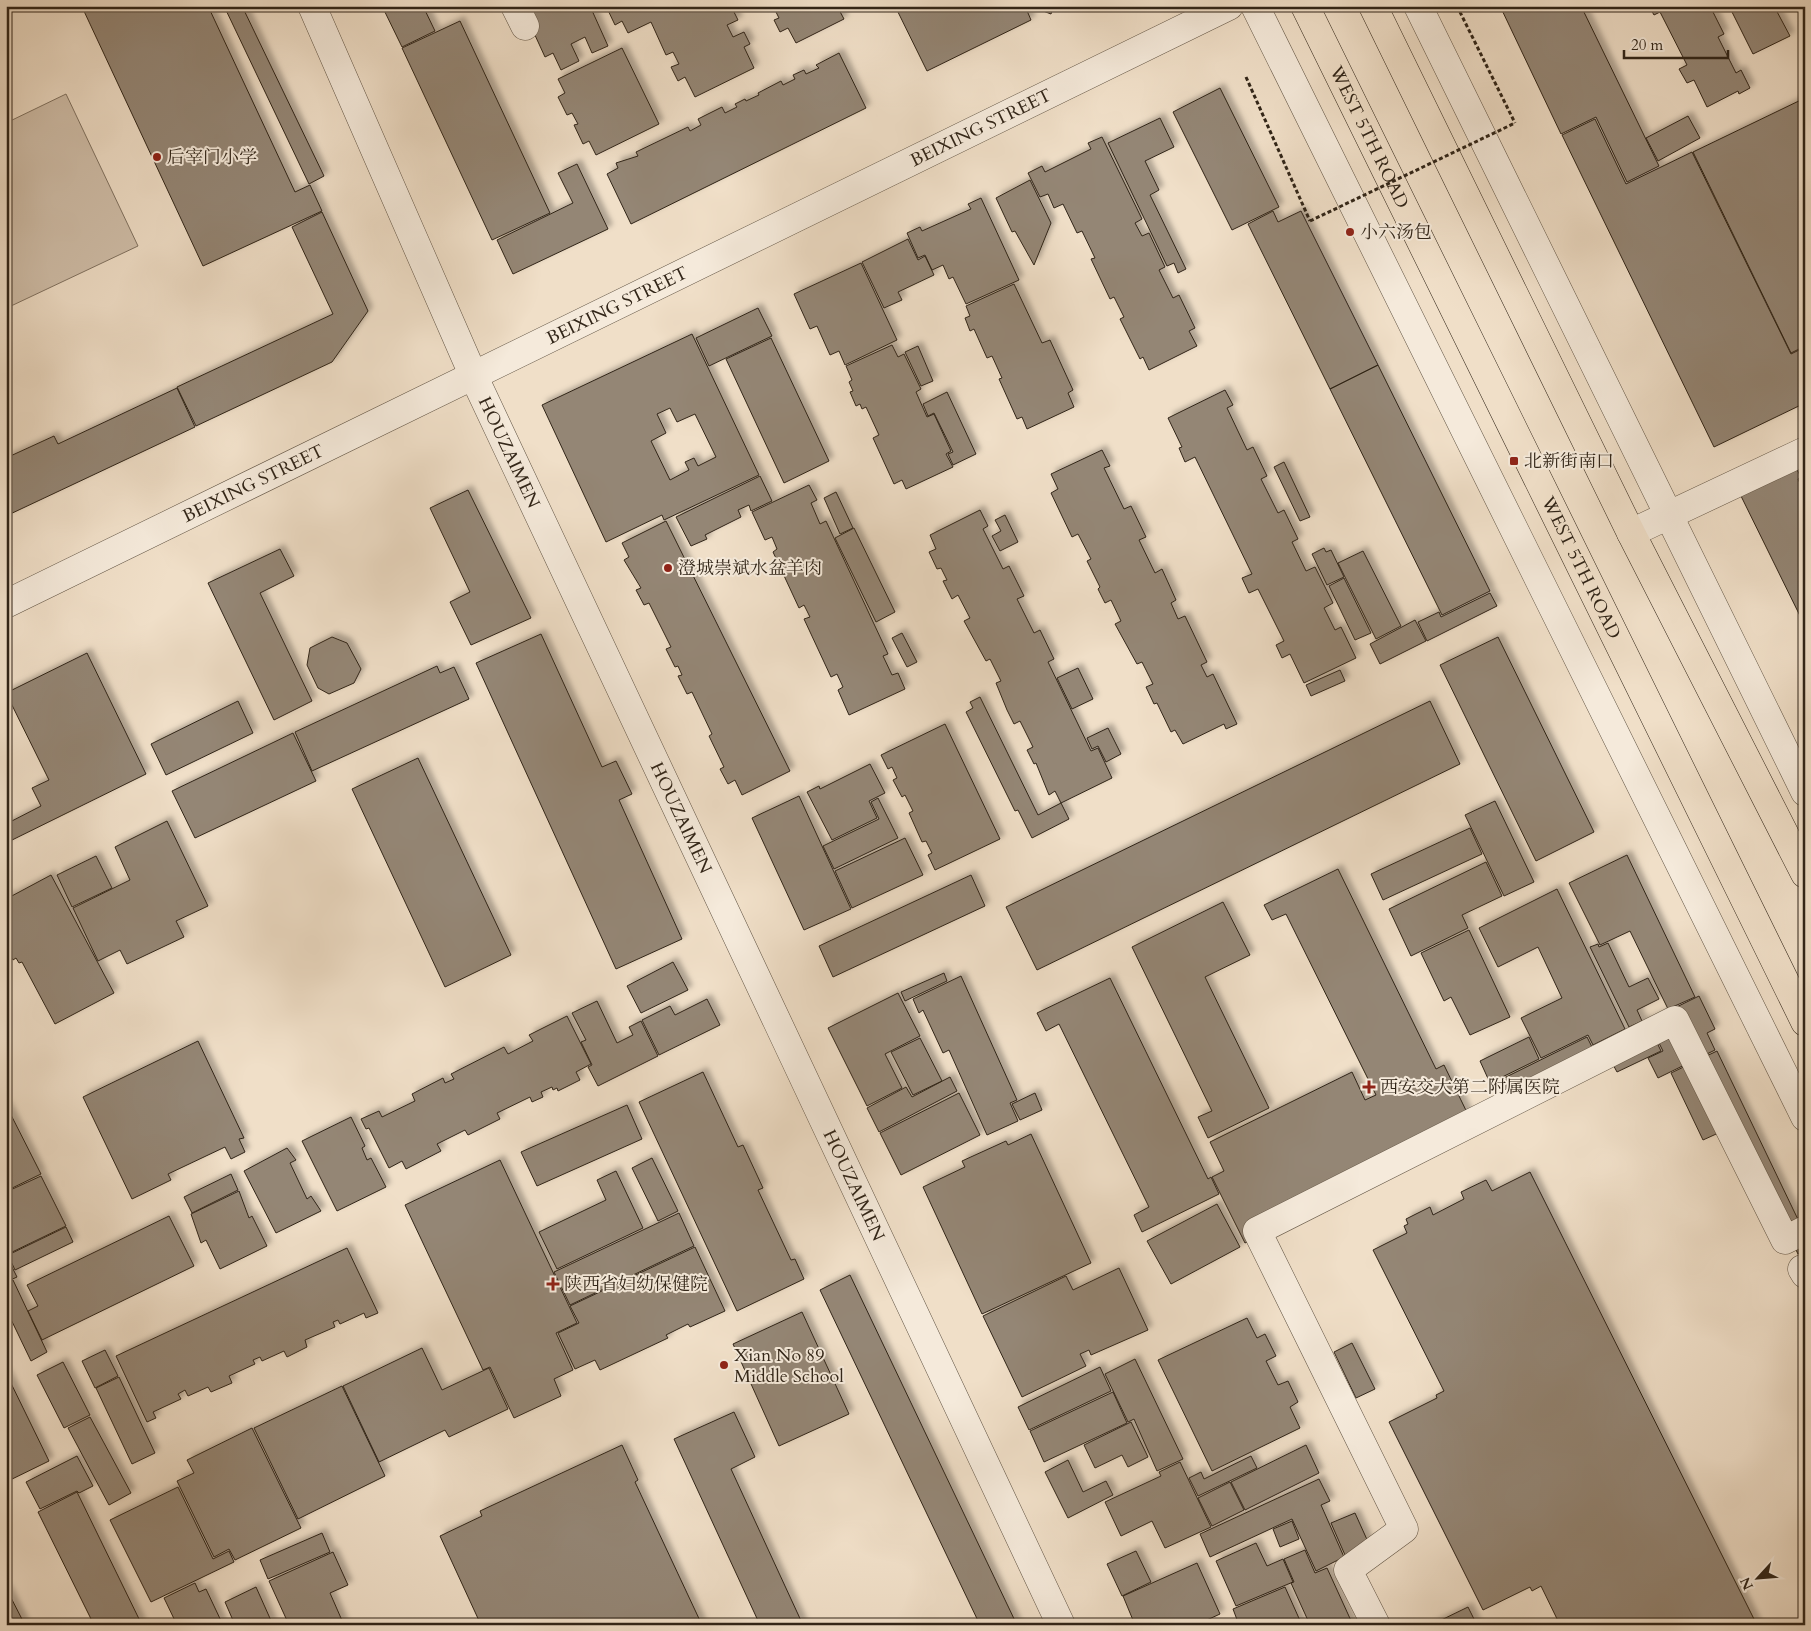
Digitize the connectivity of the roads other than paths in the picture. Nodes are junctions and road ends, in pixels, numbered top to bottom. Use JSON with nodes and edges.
{"nodes":[{"id":1,"x":312,"y":6,"type":"edge"},
{"id":2,"x":1229,"y":6,"type":"edge"},
{"id":3,"x":1255,"y":6,"type":"edge"},
{"id":4,"x":1305,"y":6,"type":"edge"},
{"id":5,"x":1373,"y":6,"type":"edge"},
{"id":6,"x":1418,"y":6,"type":"edge"},
{"id":7,"x":474,"y":377,"type":"junction"},
{"id":8,"x":1805,"y":451,"type":"edge"},
{"id":9,"x":1668,"y":515,"type":"junction"},
{"id":10,"x":1631,"y":533,"type":"junction"},
{"id":11,"x":6,"y":604,"type":"edge"},
{"id":12,"x":1805,"y":792,"type":"edge"},
{"id":13,"x":1805,"y":874,"type":"edge"},
{"id":14,"x":1805,"y":1022,"type":"edge"},
{"id":15,"x":1805,"y":1117,"type":"edge"},
{"id":16,"x":1805,"y":1230,"type":"edge"},
{"id":17,"x":1805,"y":1268,"type":"edge"},
{"id":18,"x":1805,"y":1274,"type":"edge"},
{"id":19,"x":1061,"y":1625,"type":"edge"},
{"id":20,"x":1376,"y":1625,"type":"edge"}],
"edges":[{"from":1,"to":7,"type":"street","name":"HOUZAIMEN"},
{"from":2,"to":7,"type":"street","name":"BEIXING STREET"},
{"from":3,"to":15,"type":"street"},
{"from":4,"to":14,"type":"main road","name":"WEST 5TH ROAD"},
{"from":5,"to":10,"type":"main road"},
{"from":6,"to":9,"type":"street"},
{"from":7,"to":11,"type":"street","name":"BEIXING STREET"},
{"from":7,"to":19,"type":"street","name":"HOUZAIMEN"},
{"from":8,"to":9,"type":"street"},
{"from":9,"to":10,"type":"street"},
{"from":9,"to":12,"type":"street"},
{"from":10,"to":13,"type":"main road"},
{"from":16,"to":20,"type":"street"},
{"from":17,"to":18,"type":"street"}]}
